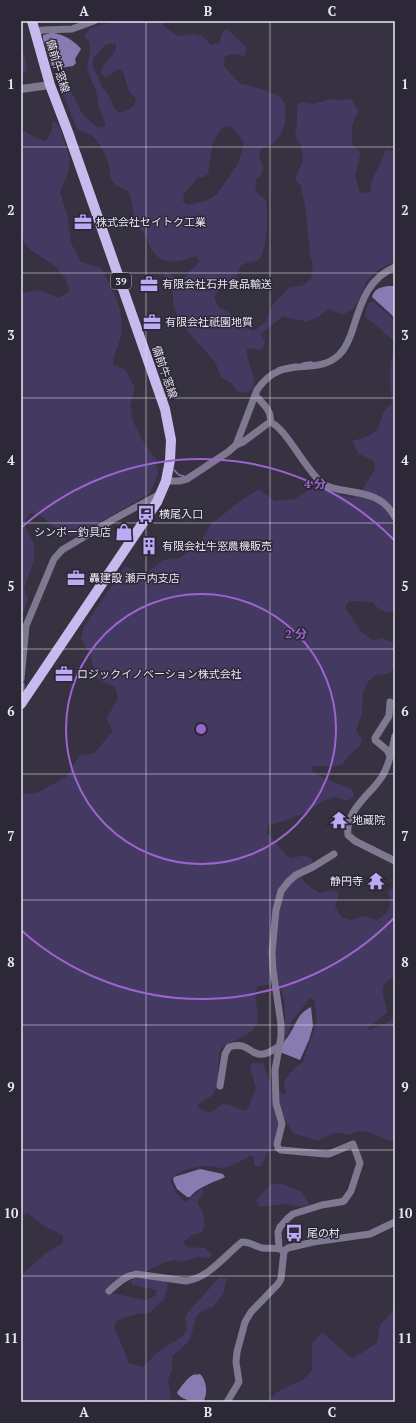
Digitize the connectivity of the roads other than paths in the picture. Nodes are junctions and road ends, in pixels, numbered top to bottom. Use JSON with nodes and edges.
{"nodes":[{"id":1,"x":94,"y":21,"type":"edge"},
{"id":2,"x":32,"y":25,"type":"edge"},
{"id":3,"x":50,"y":85,"type":"junction"},
{"id":4,"x":21,"y":89,"type":"edge"},
{"id":5,"x":395,"y":267,"type":"edge"},
{"id":6,"x":255,"y":395,"type":"junction"},
{"id":7,"x":270,"y":422,"type":"junction"},
{"id":8,"x":236,"y":445,"type":"junction"},
{"id":9,"x":166,"y":481,"type":"junction"},
{"id":10,"x":162,"y":493,"type":"junction"},
{"id":11,"x":395,"y":517,"type":"edge"},
{"id":12,"x":21,"y":679,"type":"edge"},
{"id":13,"x":21,"y":685,"type":"edge"},
{"id":14,"x":23,"y":702,"type":"edge"},
{"id":15,"x":390,"y":702,"type":"dead end"},
{"id":16,"x":395,"y":736,"type":"edge"},
{"id":17,"x":390,"y":756,"type":"junction"},
{"id":18,"x":334,"y":854,"type":"dead end"},
{"id":19,"x":395,"y":861,"type":"edge"},
{"id":20,"x":278,"y":1047,"type":"junction"},
{"id":21,"x":220,"y":1086,"type":"dead end"},
{"id":22,"x":395,"y":1222,"type":"edge"},
{"id":23,"x":282,"y":1250,"type":"junction"},
{"id":24,"x":109,"y":1291,"type":"dead end"},
{"id":25,"x":227,"y":1402,"type":"edge"}],
"edges":[{"from":1,"to":2,"type":"street"},
{"from":2,"to":3,"type":"main road","name":"備前牛窓線","number":"39"},
{"from":3,"to":4,"type":"street"},
{"from":3,"to":9,"type":"main road","name":"備前牛窓線","number":"39"},
{"from":5,"to":6,"type":"street"},
{"from":6,"to":7,"type":"street"},
{"from":6,"to":8,"type":"street"},
{"from":7,"to":8,"type":"street"},
{"from":7,"to":11,"type":"street"},
{"from":8,"to":9,"type":"street"},
{"from":9,"to":10,"type":"main road","name":"備前牛窓線","number":"39"},
{"from":10,"to":12,"type":"street"},
{"from":10,"to":14,"type":"main road","name":"備前牛窓線","number":"39"},
{"from":13,"to":14,"type":"street"},
{"from":15,"to":17,"type":"street"},
{"from":16,"to":17,"type":"street"},
{"from":17,"to":19,"type":"street"},
{"from":18,"to":20,"type":"street"},
{"from":20,"to":21,"type":"street"},
{"from":20,"to":23,"type":"street"},
{"from":22,"to":23,"type":"street"},
{"from":23,"to":24,"type":"street"},
{"from":23,"to":25,"type":"street"}]}
